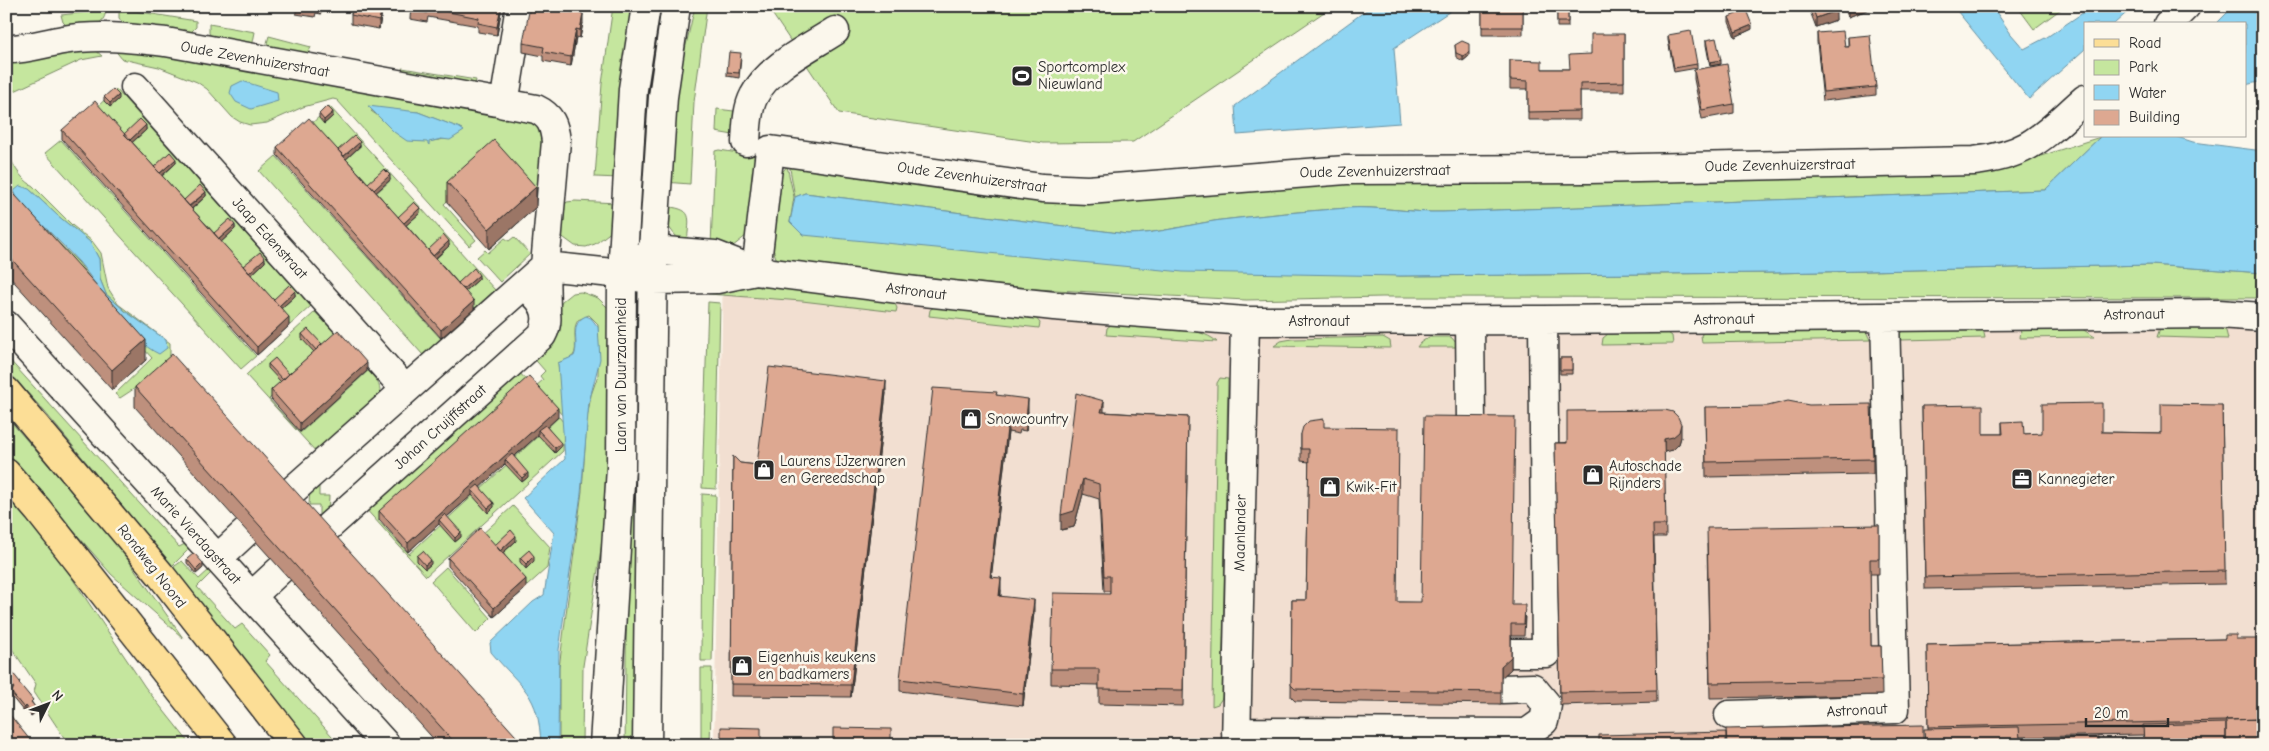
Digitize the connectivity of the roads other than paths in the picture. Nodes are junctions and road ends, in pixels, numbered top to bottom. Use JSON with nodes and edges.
{"nodes":[{"id":1,"x":520,"y":6,"type":"edge"},
{"id":2,"x":646,"y":6,"type":"edge"},
{"id":3,"x":676,"y":6,"type":"edge"},
{"id":4,"x":2186,"y":6,"type":"edge"},
{"id":5,"x":2170,"y":22,"type":"edge"},
{"id":6,"x":835,"y":31,"type":"dead end"},
{"id":7,"x":6,"y":49,"type":"edge"},
{"id":8,"x":135,"y":87,"type":"dead end"},
{"id":9,"x":2084,"y":100,"type":"edge"},
{"id":10,"x":504,"y":104,"type":"junction"},
{"id":11,"x":746,"y":142,"type":"dead end"},
{"id":12,"x":653,"y":250,"type":"junction"},
{"id":13,"x":545,"y":266,"type":"junction"},
{"id":14,"x":756,"y":271,"type":"junction"},
{"id":15,"x":622,"y":274,"type":"junction"},
{"id":16,"x":652,"y":280,"type":"junction"},
{"id":17,"x":518,"y":290,"type":"junction"},
{"id":18,"x":546,"y":310,"type":"junction"},
{"id":19,"x":1885,"y":317,"type":"junction"},
{"id":20,"x":2263,"y":317,"type":"edge"},
{"id":21,"x":1470,"y":320,"type":"junction"},
{"id":22,"x":1543,"y":320,"type":"junction"},
{"id":23,"x":1245,"y":321,"type":"junction"},
{"id":24,"x":6,"y":325,"type":"edge"},
{"id":25,"x":405,"y":390,"type":"junction"},
{"id":26,"x":6,"y":391,"type":"edge"},
{"id":27,"x":1471,"y":424,"type":"edge"},
{"id":28,"x":6,"y":474,"type":"edge"},
{"id":29,"x":293,"y":491,"type":"edge"},
{"id":30,"x":247,"y":532,"type":"edge"},
{"id":31,"x":318,"y":536,"type":"edge"},
{"id":32,"x":218,"y":558,"type":"junction"},
{"id":33,"x":281,"y":569,"type":"edge"},
{"id":34,"x":252,"y":596,"type":"junction"},
{"id":35,"x":1512,"y":653,"type":"edge"},
{"id":36,"x":1502,"y":689,"type":"edge"},
{"id":37,"x":1730,"y":715,"type":"dead end"},
{"id":38,"x":1236,"y":738,"type":"edge"},
{"id":39,"x":223,"y":745,"type":"edge"},
{"id":40,"x":294,"y":745,"type":"edge"},
{"id":41,"x":386,"y":745,"type":"edge"},
{"id":42,"x":604,"y":745,"type":"edge"},
{"id":43,"x":647,"y":745,"type":"edge"}],
"edges":[{"from":1,"to":10,"type":"street"},
{"from":2,"to":15,"type":"street","name":"Laan van Duurzaamheid"},
{"from":3,"to":12,"type":"street","name":"Laan van Duurzaamheid"},
{"from":4,"to":5,"type":"street"},
{"from":6,"to":11,"type":"street"},
{"from":7,"to":10,"type":"street","name":"Oude Zevenhuizerstraat"},
{"from":8,"to":25,"type":"street","name":"Jaap Edenstraat"},
{"from":9,"to":14,"type":"street","name":"Oude Zevenhuizerstraat"},
{"from":10,"to":13,"type":"street","name":"Oude Zevenhuizerstraat"},
{"from":12,"to":14,"type":"street","name":"Astronaut"},
{"from":12,"to":15,"type":"street"},
{"from":12,"to":16,"type":"street","name":"Laan van Duurzaamheid"},
{"from":13,"to":15,"type":"street"},
{"from":13,"to":17,"type":"street"},
{"from":13,"to":18,"type":"street","name":"Johan Cruijffstraat"},
{"from":14,"to":16,"type":"street","name":"Astronaut"},
{"from":14,"to":23,"type":"street","name":"Astronaut"},
{"from":15,"to":16,"type":"street","name":"Astronaut"},
{"from":15,"to":42,"type":"street","name":"Laan van Duurzaamheid"},
{"from":16,"to":43,"type":"street","name":"Laan van Duurzaamheid"},
{"from":17,"to":18,"type":"street"},
{"from":17,"to":25,"type":"street"},
{"from":18,"to":31,"type":"street","name":"Johan Cruijffstraat"},
{"from":19,"to":20,"type":"street","name":"Astronaut"},
{"from":19,"to":22,"type":"street","name":"Astronaut"},
{"from":19,"to":37,"type":"street","name":"Astronaut"},
{"from":21,"to":22,"type":"street","name":"Astronaut"},
{"from":21,"to":23,"type":"street","name":"Astronaut"},
{"from":21,"to":27,"type":"street"},
{"from":22,"to":35,"type":"street"},
{"from":23,"to":38,"type":"street","name":"Maanlander"},
{"from":24,"to":32,"type":"street","name":"Marie Vierdagstraat"},
{"from":25,"to":29,"type":"street"},
{"from":26,"to":40,"type":"main road","name":"Rondweg Noord"},
{"from":28,"to":39,"type":"main road"},
{"from":30,"to":32,"type":"street"},
{"from":32,"to":34,"type":"street","name":"Marie Vierdagstraat"},
{"from":33,"to":34,"type":"street"},
{"from":34,"to":41,"type":"street","name":"Marie Vierdagstraat"},
{"from":36,"to":38,"type":"street"}]}
